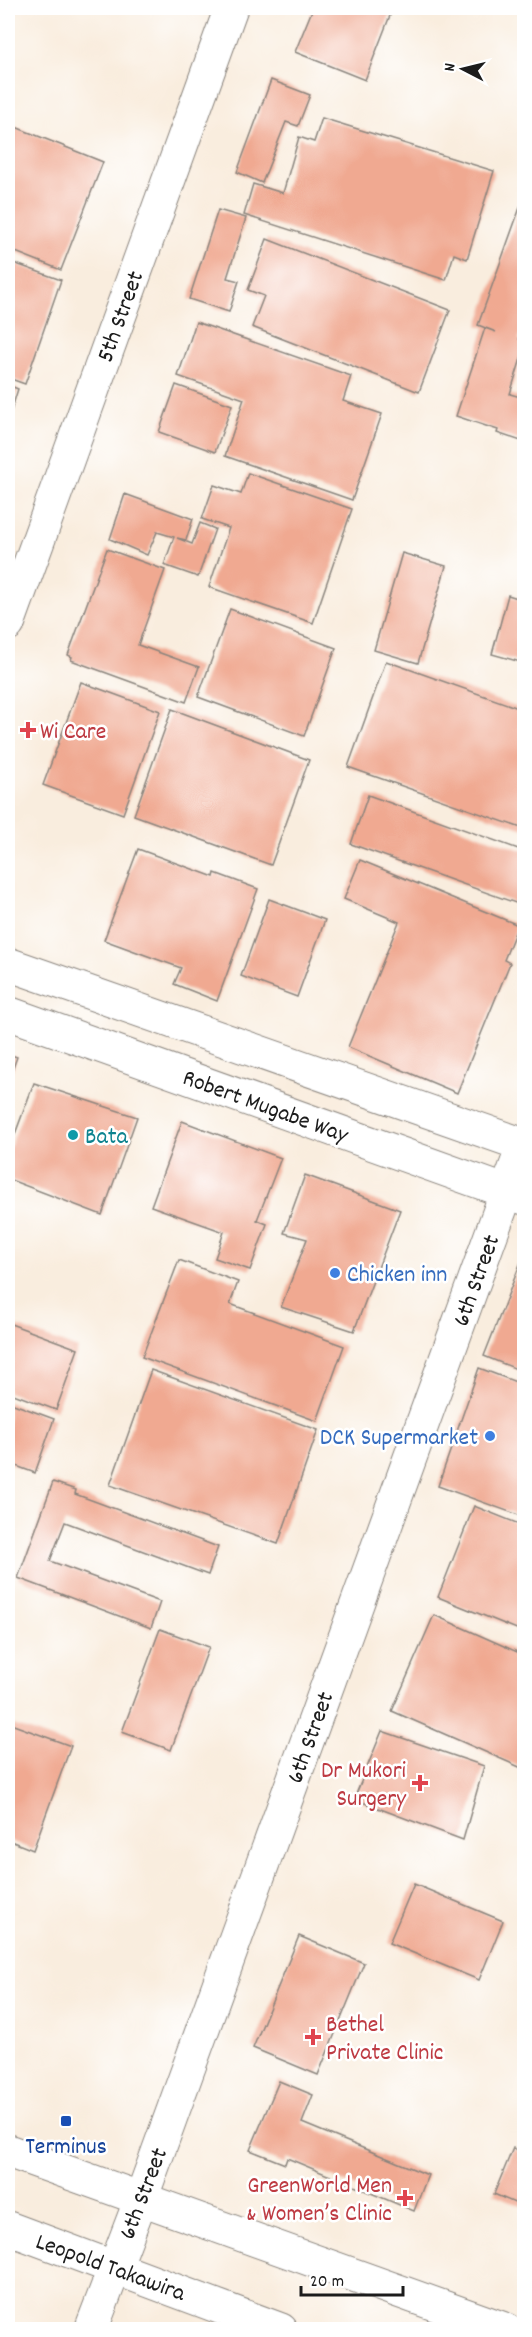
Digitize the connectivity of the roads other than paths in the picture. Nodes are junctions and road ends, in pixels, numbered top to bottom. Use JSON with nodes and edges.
{"nodes":[{"id":1,"x":231,"y":8,"type":"edge"},
{"id":2,"x":8,"y":624,"type":"edge"},
{"id":3,"x":8,"y":964,"type":"edge"},
{"id":4,"x":8,"y":1013,"type":"edge"},
{"id":5,"x":524,"y":1144,"type":"edge"},
{"id":6,"x":516,"y":1195,"type":"edge"},
{"id":7,"x":8,"y":2151,"type":"edge"},
{"id":8,"x":141,"y":2199,"type":"junction"},
{"id":9,"x":8,"y":2228,"type":"edge"},
{"id":10,"x":114,"y":2266,"type":"junction"},
{"id":11,"x":91,"y":2330,"type":"edge"},
{"id":12,"x":281,"y":2330,"type":"edge"},
{"id":13,"x":507,"y":2330,"type":"edge"}],
"edges":[{"from":1,"to":2,"type":"street","name":"5th Street"},
{"from":3,"to":5,"type":"street","name":"Robert Mugabe Way"},
{"from":4,"to":6,"type":"street","name":"Robert Mugabe Way"},
{"from":5,"to":6,"type":"street","name":"6th Street"},
{"from":6,"to":8,"type":"street","name":"6th Street"},
{"from":7,"to":8,"type":"street"},
{"from":8,"to":10,"type":"street","name":"6th Street"},
{"from":8,"to":13,"type":"street"},
{"from":9,"to":10,"type":"street","name":"Leopold Takawira"},
{"from":10,"to":11,"type":"street","name":"6th Street"},
{"from":10,"to":12,"type":"street","name":"Leopold Takawira"}]}
